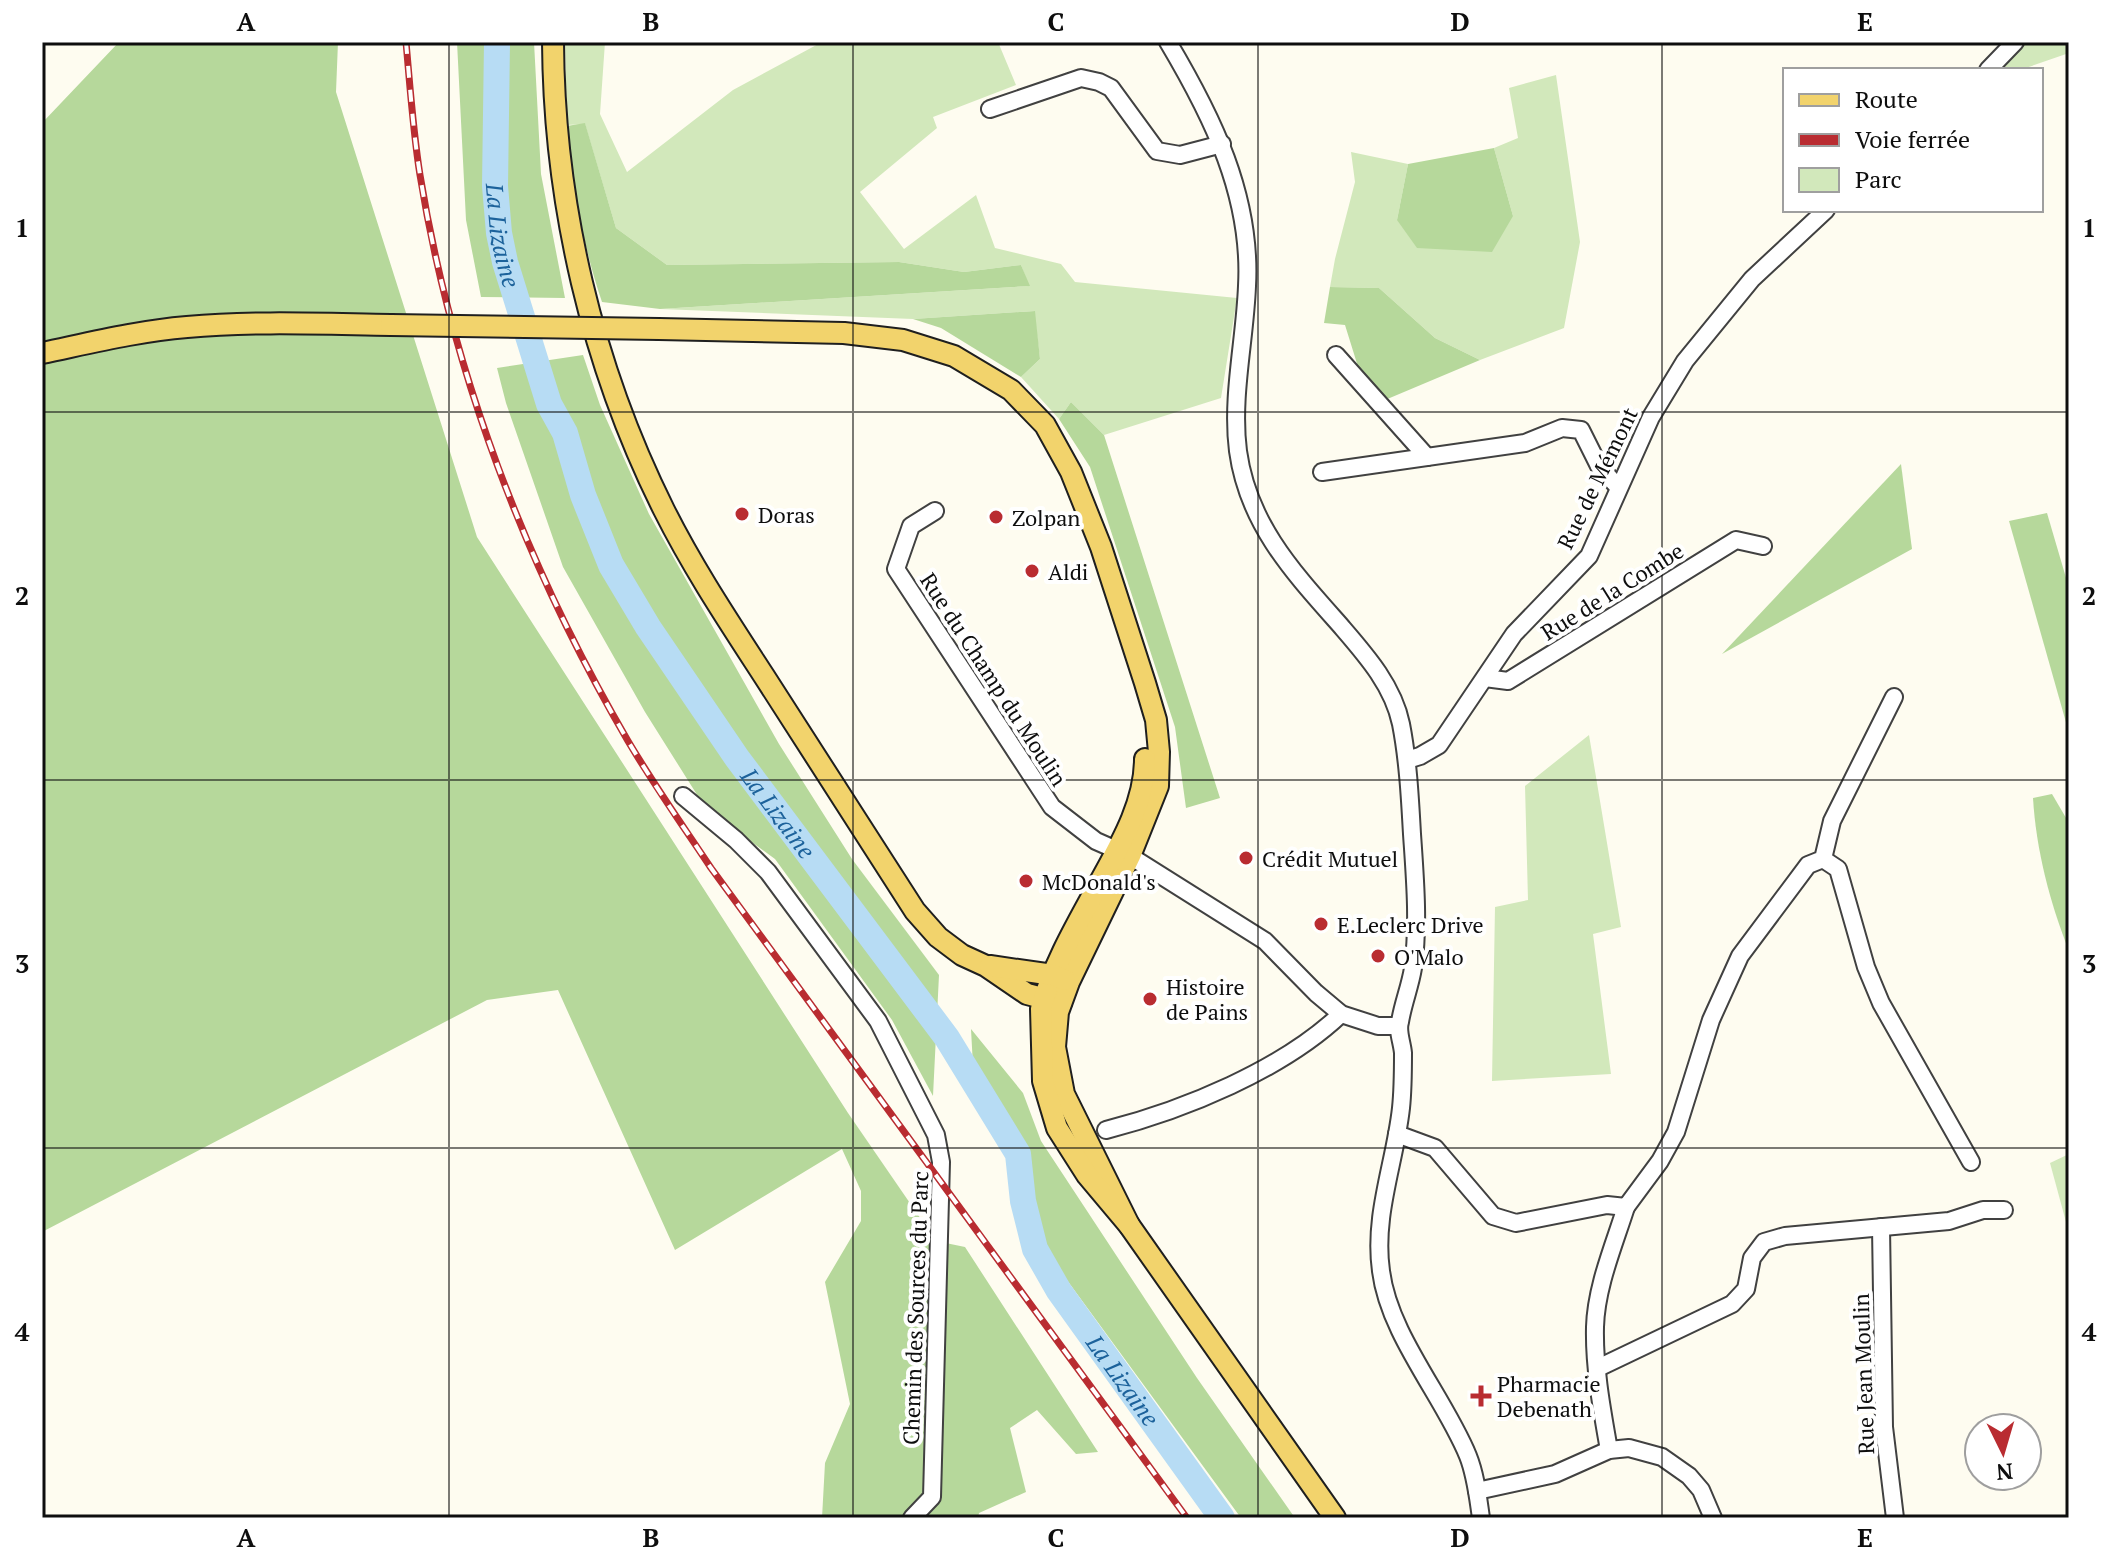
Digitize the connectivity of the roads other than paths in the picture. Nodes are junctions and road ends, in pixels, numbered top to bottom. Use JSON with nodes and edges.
{"nodes":[{"id":1,"x":553,"y":42,"type":"edge"},
{"id":2,"x":1168,"y":42,"type":"edge"},
{"id":3,"x":2015,"y":42,"type":"edge"},
{"id":4,"x":1990,"y":68,"type":"edge"},
{"id":5,"x":990,"y":109,"type":"dead end"},
{"id":6,"x":1222,"y":144,"type":"junction"},
{"id":7,"x":1824,"y":212,"type":"edge"},
{"id":8,"x":42,"y":353,"type":"edge"},
{"id":9,"x":1336,"y":355,"type":"dead end"},
{"id":10,"x":1427,"y":457,"type":"junction"},
{"id":11,"x":1322,"y":472,"type":"dead end"},
{"id":12,"x":1618,"y":487,"type":"junction"},
{"id":13,"x":935,"y":511,"type":"dead end"},
{"id":14,"x":1763,"y":546,"type":"dead end"},
{"id":15,"x":1485,"y":678,"type":"junction"},
{"id":16,"x":1894,"y":697,"type":"dead end"},
{"id":17,"x":1407,"y":760,"type":"junction"},
{"id":18,"x":683,"y":796,"type":"dead end"},
{"id":19,"x":1124,"y":853,"type":"junction"},
{"id":20,"x":1823,"y":859,"type":"junction"},
{"id":21,"x":986,"y":966,"type":"junction"},
{"id":22,"x":1061,"y":978,"type":"junction"},
{"id":23,"x":1052,"y":1001,"type":"junction"},
{"id":24,"x":1341,"y":1014,"type":"junction"},
{"id":25,"x":1398,"y":1026,"type":"junction"},
{"id":26,"x":1106,"y":1130,"type":"dead end"},
{"id":27,"x":1397,"y":1134,"type":"junction"},
{"id":28,"x":1971,"y":1162,"type":"dead end"},
{"id":29,"x":1626,"y":1207,"type":"junction"},
{"id":30,"x":2004,"y":1210,"type":"dead end"},
{"id":31,"x":1881,"y":1227,"type":"junction"},
{"id":32,"x":1598,"y":1368,"type":"junction"},
{"id":33,"x":1609,"y":1450,"type":"junction"},
{"id":34,"x":1477,"y":1491,"type":"junction"},
{"id":35,"x":912,"y":1518,"type":"edge"},
{"id":36,"x":1335,"y":1518,"type":"edge"},
{"id":37,"x":1481,"y":1518,"type":"edge"},
{"id":38,"x":1713,"y":1518,"type":"edge"},
{"id":39,"x":1895,"y":1518,"type":"edge"}],
"edges":[{"from":1,"to":21,"type":"main road"},
{"from":2,"to":6,"type":"street"},
{"from":3,"to":4,"type":"street"},
{"from":5,"to":6,"type":"street"},
{"from":6,"to":17,"type":"street"},
{"from":7,"to":12,"type":"street","name":"Rue de Mémont"},
{"from":8,"to":19,"type":"main road","bridge":true},
{"from":9,"to":10,"type":"street"},
{"from":10,"to":11,"type":"street"},
{"from":10,"to":12,"type":"street"},
{"from":12,"to":15,"type":"street","name":"Rue de Mémont"},
{"from":13,"to":19,"type":"street","name":"Rue du Champ du Moulin"},
{"from":14,"to":15,"type":"street","name":"Rue de la Combe"},
{"from":15,"to":17,"type":"street","name":"Rue de Mémont"},
{"from":16,"to":20,"type":"street"},
{"from":17,"to":25,"type":"street"},
{"from":18,"to":35,"type":"street","name":"Chemin des Sources du Parc"},
{"from":19,"to":22,"type":"main road"},
{"from":19,"to":24,"type":"street"},
{"from":20,"to":28,"type":"street"},
{"from":20,"to":29,"type":"street"},
{"from":21,"to":22,"type":"main road"},
{"from":21,"to":23,"type":"main road"},
{"from":22,"to":23,"type":"main road"},
{"from":23,"to":36,"type":"main road"},
{"from":24,"to":25,"type":"street"},
{"from":24,"to":26,"type":"street"},
{"from":25,"to":27,"type":"street"},
{"from":27,"to":29,"type":"street"},
{"from":27,"to":34,"type":"street"},
{"from":29,"to":32,"type":"street"},
{"from":30,"to":31,"type":"street"},
{"from":31,"to":32,"type":"street"},
{"from":31,"to":39,"type":"street","name":"Rue Jean Moulin"},
{"from":32,"to":33,"type":"street"},
{"from":33,"to":34,"type":"street"},
{"from":33,"to":38,"type":"street"},
{"from":34,"to":37,"type":"street"}]}
